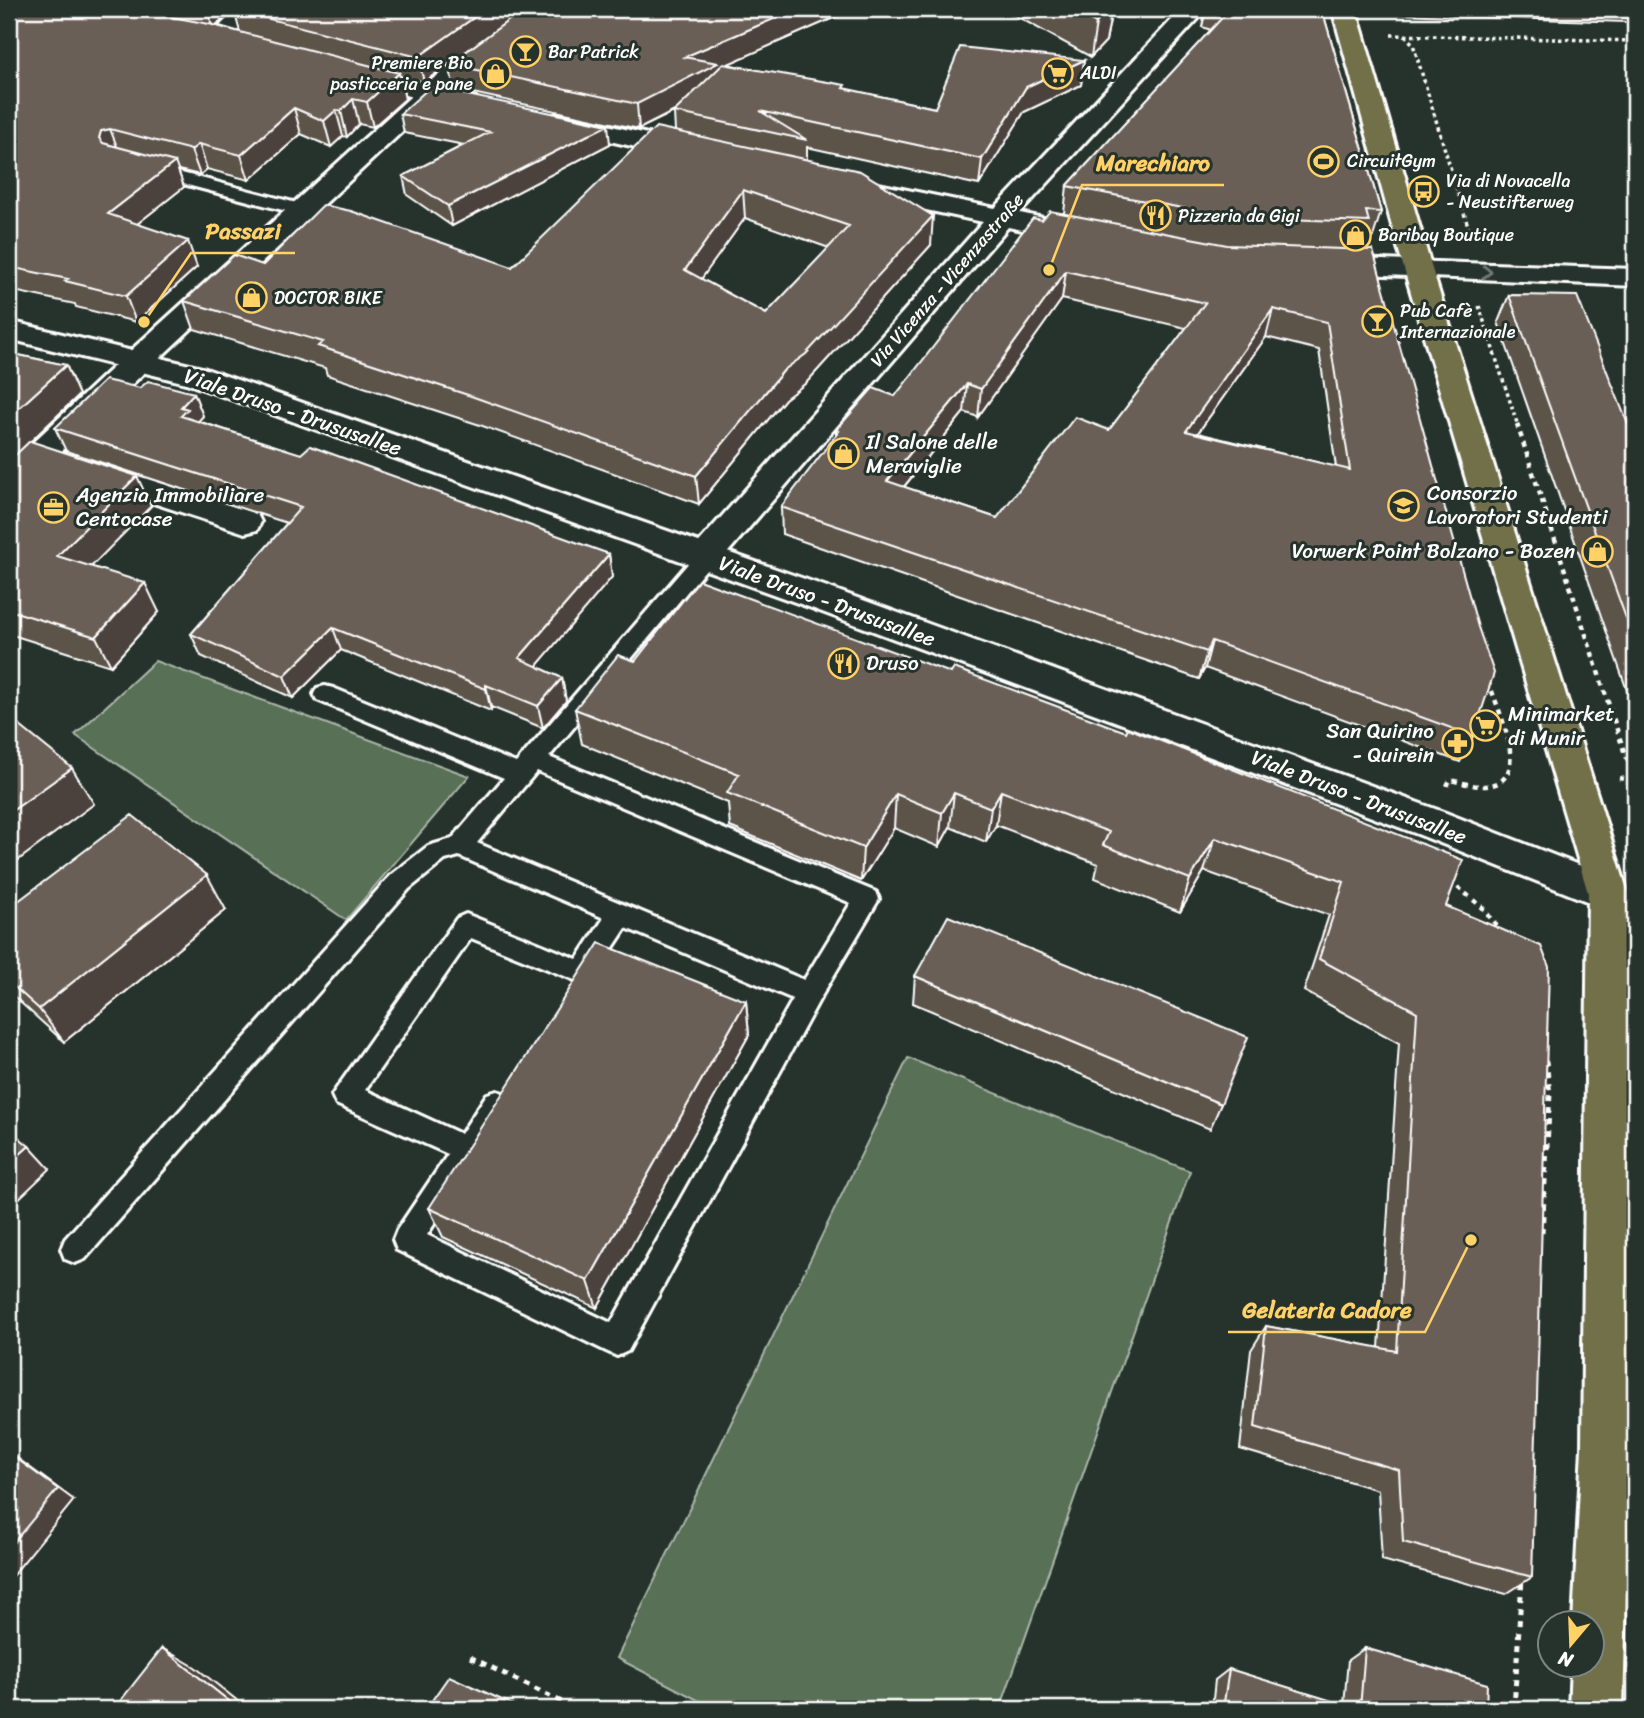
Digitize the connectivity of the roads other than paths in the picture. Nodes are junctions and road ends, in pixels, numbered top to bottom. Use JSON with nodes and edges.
{"nodes":[{"id":1,"x":251,"y":9,"type":"edge"},
{"id":2,"x":544,"y":9,"type":"edge"},
{"id":3,"x":1344,"y":9,"type":"edge"},
{"id":4,"x":1179,"y":14,"type":"edge"},
{"id":5,"x":193,"y":34,"type":"edge"},
{"id":6,"x":219,"y":39,"type":"junction"},
{"id":7,"x":245,"y":46,"type":"edge"},
{"id":8,"x":334,"y":69,"type":"edge"},
{"id":9,"x":428,"y":94,"type":"junction"},
{"id":10,"x":496,"y":109,"type":"edge"},
{"id":11,"x":537,"y":118,"type":"edge"},
{"id":12,"x":714,"y":157,"type":"edge"},
{"id":13,"x":132,"y":166,"type":"edge"},
{"id":14,"x":836,"y":183,"type":"edge"},
{"id":15,"x":302,"y":210,"type":"junction"},
{"id":16,"x":1000,"y":219,"type":"junction"},
{"id":17,"x":1104,"y":239,"type":"edge"},
{"id":18,"x":1301,"y":265,"type":"edge"},
{"id":19,"x":1418,"y":269,"type":"junction"},
{"id":20,"x":1635,"y":278,"type":"edge"},
{"id":21,"x":9,"y":330,"type":"edge"},
{"id":22,"x":138,"y":361,"type":"junction"},
{"id":23,"x":37,"y":455,"type":"junction"},
{"id":24,"x":9,"y":483,"type":"edge"},
{"id":25,"x":245,"y":522,"type":"dead end"},
{"id":26,"x":705,"y":557,"type":"junction"},
{"id":27,"x":325,"y":694,"type":"dead end"},
{"id":28,"x":525,"y":767,"type":"junction"},
{"id":29,"x":460,"y":846,"type":"junction"},
{"id":30,"x":1622,"y":898,"type":"edge"},
{"id":31,"x":621,"y":914,"type":"junction"},
{"id":32,"x":809,"y":994,"type":"junction"},
{"id":33,"x":510,"y":1083,"type":"edge"},
{"id":34,"x":466,"y":1149,"type":"junction"},
{"id":35,"x":75,"y":1249,"type":"dead end"},
{"id":36,"x":1635,"y":1390,"type":"edge"},
{"id":37,"x":1606,"y":1448,"type":"junction"},
{"id":38,"x":1596,"y":1709,"type":"edge"}],
"edges":[{"from":1,"to":6,"type":"street"},
{"from":2,"to":9,"type":"street"},
{"from":3,"to":19,"type":"main road"},
{"from":4,"to":16,"type":"street","name":"Via Vicenza - Vicenzastraße"},
{"from":5,"to":6,"type":"street"},
{"from":6,"to":7,"type":"street"},
{"from":8,"to":9,"type":"street"},
{"from":9,"to":10,"type":"street"},
{"from":9,"to":15,"type":"street"},
{"from":11,"to":12,"type":"street"},
{"from":13,"to":15,"type":"lane"},
{"from":14,"to":16,"type":"street"},
{"from":15,"to":22,"type":"street"},
{"from":16,"to":17,"type":"street"},
{"from":16,"to":26,"type":"street","name":"Via Vicenza - Vicenzastraße"},
{"from":18,"to":19,"type":"street"},
{"from":19,"to":20,"type":"street","one_way":true},
{"from":19,"to":30,"type":"main road"},
{"from":21,"to":22,"type":"street","name":"Viale Druso - Drususallee"},
{"from":22,"to":23,"type":"street"},
{"from":22,"to":26,"type":"street","name":"Viale Druso - Drususallee"},
{"from":23,"to":24,"type":"street"},
{"from":23,"to":25,"type":"street"},
{"from":26,"to":28,"type":"lane"},
{"from":26,"to":30,"type":"street","name":"Viale Druso - Drususallee"},
{"from":27,"to":28,"type":"lane"},
{"from":28,"to":29,"type":"lane"},
{"from":28,"to":32,"type":"lane"},
{"from":29,"to":31,"type":"lane"},
{"from":29,"to":35,"type":"lane"},
{"from":30,"to":37,"type":"main road"},
{"from":31,"to":32,"type":"lane"},
{"from":31,"to":34,"type":"lane"},
{"from":32,"to":34,"type":"lane"},
{"from":33,"to":34,"type":"lane"},
{"from":36,"to":37,"type":"street"},
{"from":37,"to":38,"type":"main road"}]}
